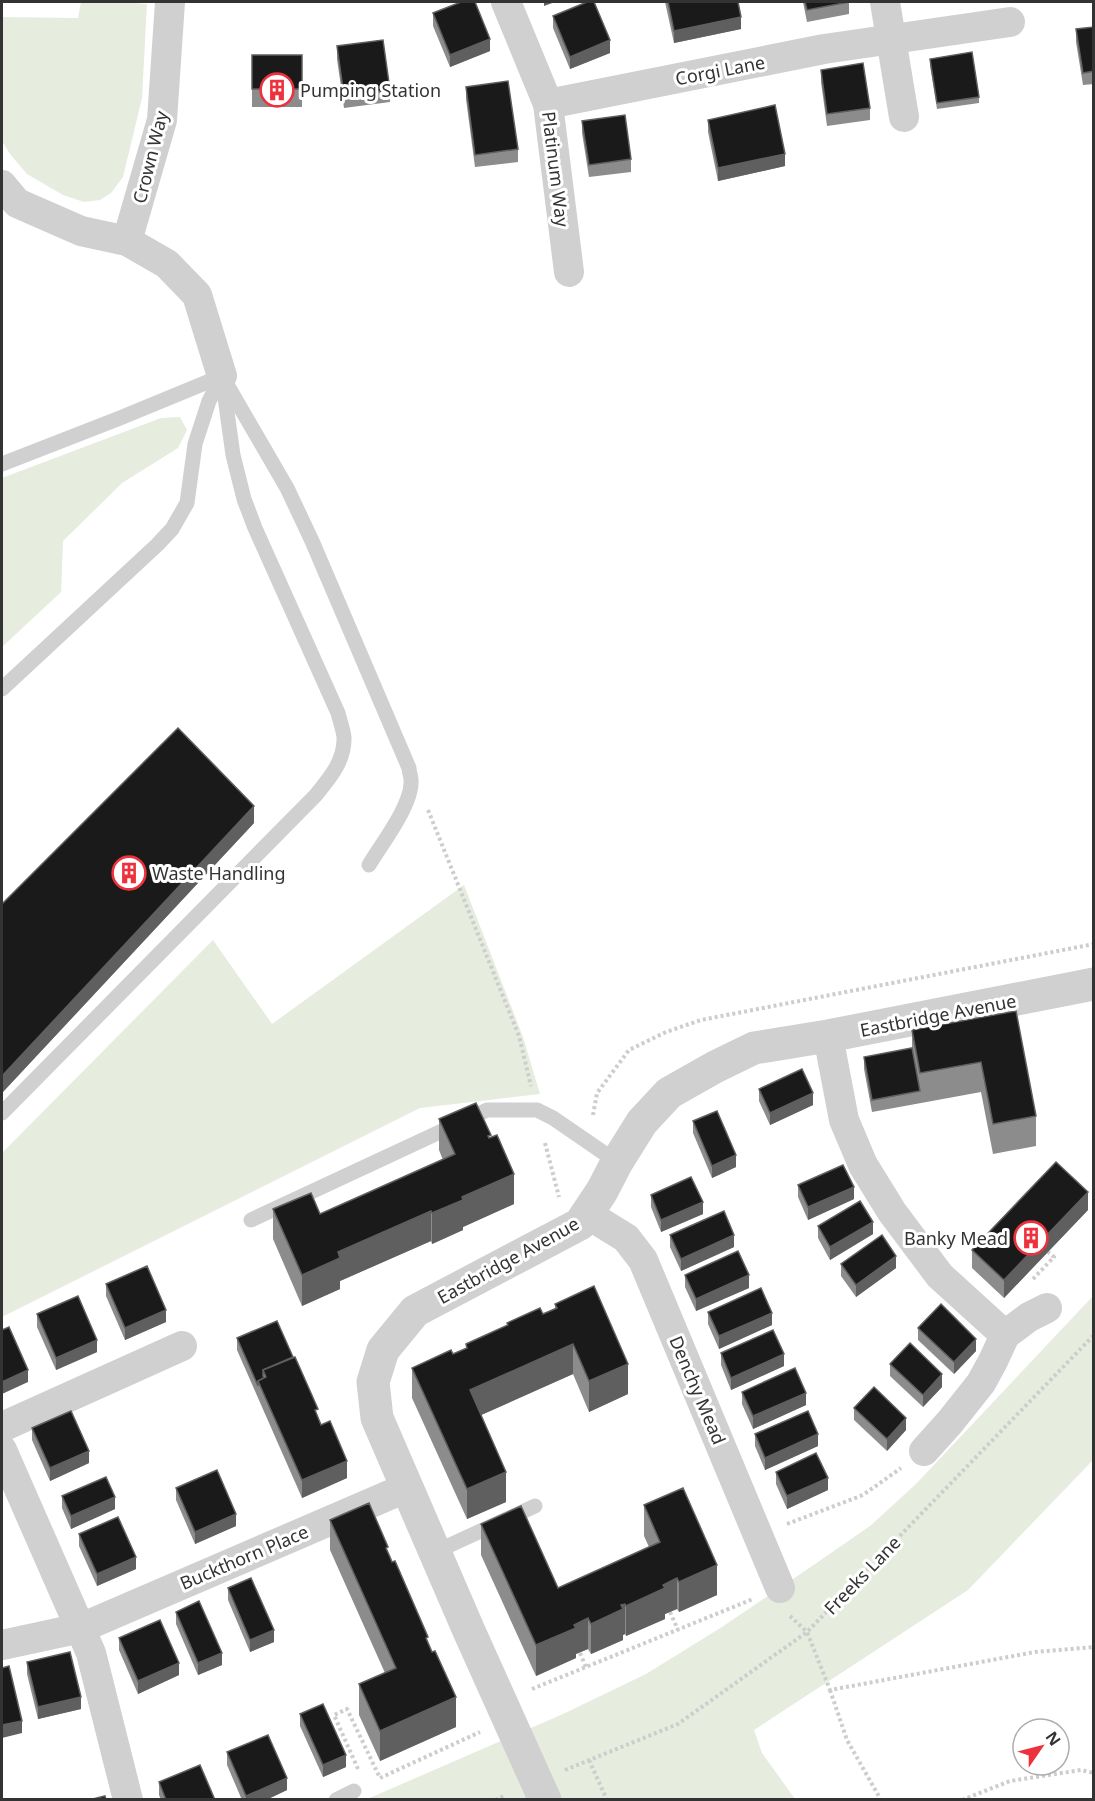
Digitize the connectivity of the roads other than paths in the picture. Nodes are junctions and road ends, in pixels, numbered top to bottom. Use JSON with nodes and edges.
{"nodes":[{"id":1,"x":170,"y":2,"type":"edge"},
{"id":2,"x":506,"y":2,"type":"edge"},
{"id":3,"x":885,"y":2,"type":"edge"},
{"id":4,"x":1010,"y":22,"type":"dead end"},
{"id":5,"x":892,"y":39,"type":"junction"},
{"id":6,"x":548,"y":104,"type":"junction"},
{"id":7,"x":904,"y":117,"type":"dead end"},
{"id":8,"x":2,"y":185,"type":"edge"},
{"id":9,"x":127,"y":241,"type":"junction"},
{"id":10,"x":568,"y":272,"type":"dead end"},
{"id":11,"x":222,"y":376,"type":"junction"},
{"id":12,"x":2,"y":464,"type":"edge"},
{"id":13,"x":2,"y":689,"type":"edge"},
{"id":14,"x":369,"y":864,"type":"dead end"},
{"id":15,"x":1094,"y":984,"type":"edge"},
{"id":16,"x":828,"y":1036,"type":"junction"},
{"id":17,"x":2,"y":1113,"type":"edge"},
{"id":18,"x":617,"y":1162,"type":"junction"},
{"id":19,"x":587,"y":1214,"type":"junction"},
{"id":20,"x":251,"y":1220,"type":"dead end"},
{"id":21,"x":1047,"y":1308,"type":"dead end"},
{"id":22,"x":1005,"y":1335,"type":"junction"},
{"id":23,"x":182,"y":1346,"type":"dead end"},
{"id":24,"x":2,"y":1427,"type":"edge"},
{"id":25,"x":2,"y":1450,"type":"edge"},
{"id":26,"x":924,"y":1451,"type":"road end"},
{"id":27,"x":408,"y":1487,"type":"junction"},
{"id":28,"x":535,"y":1506,"type":"dead end"},
{"id":29,"x":435,"y":1552,"type":"junction"},
{"id":30,"x":767,"y":1593,"type":"road end"},
{"id":31,"x":81,"y":1628,"type":"junction"},
{"id":32,"x":2,"y":1645,"type":"edge"},
{"id":33,"x":354,"y":1791,"type":"road end"},
{"id":34,"x":128,"y":1800,"type":"edge"},
{"id":35,"x":336,"y":1800,"type":"edge"},
{"id":36,"x":545,"y":1800,"type":"edge"}],
"edges":[{"from":1,"to":9,"type":"street","name":"Crown Way"},
{"from":2,"to":6,"type":"street","name":"Platinum Way"},
{"from":3,"to":5,"type":"street"},
{"from":4,"to":5,"type":"street","name":"Corgi Lane"},
{"from":5,"to":6,"type":"street","name":"Corgi Lane"},
{"from":5,"to":7,"type":"street"},
{"from":6,"to":10,"type":"street","name":"Platinum Way"},
{"from":8,"to":9,"type":"street"},
{"from":9,"to":11,"type":"street"},
{"from":11,"to":12,"type":"lane"},
{"from":11,"to":13,"type":"lane"},
{"from":11,"to":14,"type":"lane"},
{"from":11,"to":17,"type":"lane"},
{"from":15,"to":16,"type":"street","name":"Eastbridge Avenue"},
{"from":16,"to":18,"type":"street","name":"Eastbridge Avenue"},
{"from":16,"to":22,"type":"street"},
{"from":18,"to":19,"type":"street","name":"Eastbridge Avenue"},
{"from":18,"to":20,"type":"lane"},
{"from":19,"to":27,"type":"street","name":"Eastbridge Avenue"},
{"from":19,"to":30,"type":"street","name":"Denchy Mead"},
{"from":21,"to":22,"type":"street"},
{"from":22,"to":26,"type":"street"},
{"from":23,"to":24,"type":"street"},
{"from":25,"to":31,"type":"street"},
{"from":27,"to":29,"type":"street","name":"Eastbridge Avenue"},
{"from":27,"to":31,"type":"street","name":"Buckthorn Place"},
{"from":28,"to":29,"type":"lane"},
{"from":29,"to":36,"type":"street","name":"Eastbridge Avenue"},
{"from":31,"to":32,"type":"street","name":"Buckthorn Place"},
{"from":31,"to":34,"type":"street"},
{"from":33,"to":35,"type":"lane"}]}
